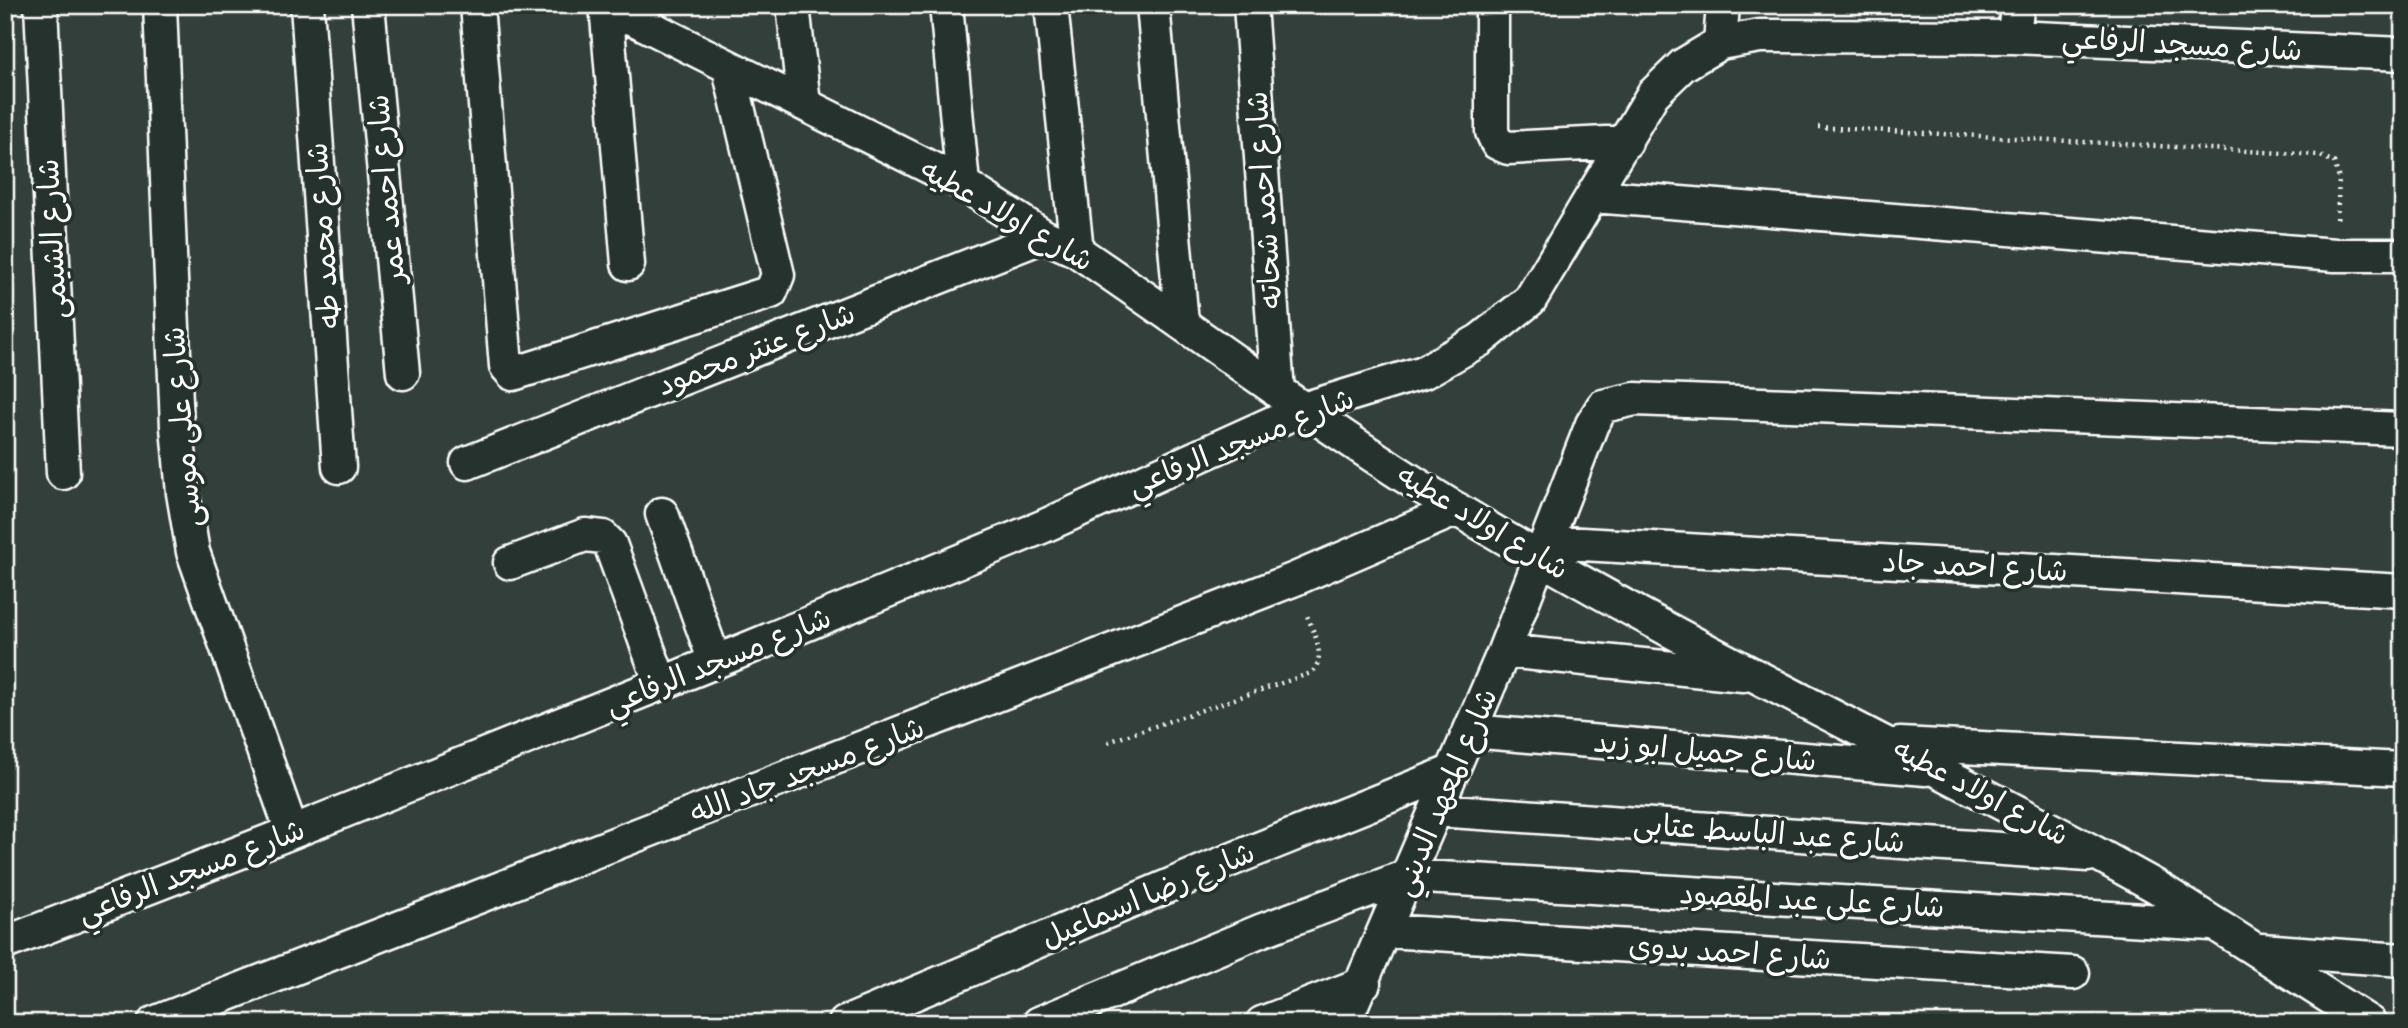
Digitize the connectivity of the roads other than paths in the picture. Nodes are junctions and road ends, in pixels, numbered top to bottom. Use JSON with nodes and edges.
{"nodes":[{"id":1,"x":41,"y":5,"type":"edge"},
{"id":2,"x":160,"y":5,"type":"edge"},
{"id":3,"x":307,"y":5,"type":"edge"},
{"id":4,"x":368,"y":5,"type":"edge"},
{"id":5,"x":477,"y":5,"type":"edge"},
{"id":6,"x":606,"y":5,"type":"edge"},
{"id":7,"x":793,"y":5,"type":"edge"},
{"id":8,"x":946,"y":5,"type":"edge"},
{"id":9,"x":1051,"y":5,"type":"edge"},
{"id":10,"x":1153,"y":5,"type":"edge"},
{"id":11,"x":1492,"y":5,"type":"edge"},
{"id":12,"x":1723,"y":5,"type":"edge"},
{"id":13,"x":2018,"y":5,"type":"edge"},
{"id":14,"x":1250,"y":6,"type":"edge"},
{"id":15,"x":2013,"y":37,"type":"junction"},
{"id":16,"x":1720,"y":43,"type":"junction"},
{"id":17,"x":2403,"y":54,"type":"edge"},
{"id":18,"x":729,"y":69,"type":"junction"},
{"id":19,"x":804,"y":104,"type":"junction"},
{"id":20,"x":1626,"y":142,"type":"junction"},
{"id":21,"x":963,"y":184,"type":"junction"},
{"id":22,"x":1593,"y":196,"type":"junction"},
{"id":23,"x":1044,"y":236,"type":"junction"},
{"id":24,"x":1077,"y":251,"type":"junction"},
{"id":25,"x":2403,"y":255,"type":"edge"},
{"id":26,"x":628,"y":264,"type":"dead end"},
{"id":27,"x":1182,"y":323,"type":"junction"},
{"id":28,"x":403,"y":373,"type":"dead end"},
{"id":29,"x":1291,"y":401,"type":"junction"},
{"id":30,"x":2403,"y":429,"type":"edge"},
{"id":31,"x":467,"y":463,"type":"dead end"},
{"id":32,"x":339,"y":467,"type":"dead end"},
{"id":33,"x":63,"y":473,"type":"dead end"},
{"id":34,"x":1457,"y":509,"type":"junction"},
{"id":35,"x":662,"y":513,"type":"dead end"},
{"id":36,"x":1543,"y":550,"type":"junction"},
{"id":37,"x":510,"y":563,"type":"dead end"},
{"id":38,"x":2403,"y":591,"type":"edge"},
{"id":39,"x":1504,"y":651,"type":"junction"},
{"id":40,"x":715,"y":662,"type":"junction"},
{"id":41,"x":1759,"y":677,"type":"junction"},
{"id":42,"x":661,"y":684,"type":"junction"},
{"id":43,"x":1470,"y":731,"type":"junction"},
{"id":44,"x":1889,"y":743,"type":"junction"},
{"id":45,"x":2403,"y":769,"type":"edge"},
{"id":46,"x":1940,"y":770,"type":"junction"},
{"id":47,"x":1453,"y":771,"type":"junction"},
{"id":48,"x":1436,"y":810,"type":"junction"},
{"id":49,"x":292,"y":832,"type":"junction"},
{"id":50,"x":2101,"y":856,"type":"junction"},
{"id":51,"x":1408,"y":876,"type":"junction"},
{"id":52,"x":2216,"y":924,"type":"junction"},
{"id":53,"x":1386,"y":931,"type":"junction"},
{"id":54,"x":5,"y":943,"type":"edge"},
{"id":55,"x":2258,"y":950,"type":"junction"},
{"id":56,"x":2403,"y":960,"type":"edge"},
{"id":57,"x":2073,"y":973,"type":"dead end"},
{"id":58,"x":1364,"y":983,"type":"junction"},
{"id":59,"x":154,"y":1023,"type":"edge"},
{"id":60,"x":845,"y":1023,"type":"edge"},
{"id":61,"x":1039,"y":1023,"type":"edge"},
{"id":62,"x":1262,"y":1023,"type":"edge"},
{"id":63,"x":1344,"y":1023,"type":"edge"},
{"id":64,"x":2370,"y":1023,"type":"edge"}],
"edges":[{"from":1,"to":33,"type":"street","name":"شارع الشيمى"},
{"from":2,"to":49,"type":"street","name":"شارع على موسى"},
{"from":3,"to":32,"type":"street","name":"شارع محمد طه"},
{"from":4,"to":28,"type":"street","name":"شارع احمد عمر"},
{"from":5,"to":18,"type":"street"},
{"from":6,"to":18,"type":"street","name":"شارع اولاد عطيه"},
{"from":6,"to":26,"type":"street"},
{"from":7,"to":19,"type":"street"},
{"from":8,"to":21,"type":"street"},
{"from":9,"to":24,"type":"street"},
{"from":10,"to":27,"type":"street"},
{"from":11,"to":20,"type":"street"},
{"from":12,"to":16,"type":"street"},
{"from":13,"to":15,"type":"street"},
{"from":14,"to":29,"type":"street","name":"شارع احمد شحاته"},
{"from":15,"to":16,"type":"street","name":"شارع مسجد الرفاعي"},
{"from":15,"to":17,"type":"street","name":"شارع مسجد الرفاعي"},
{"from":16,"to":20,"type":"street","name":"شارع مسجد الرفاعي"},
{"from":18,"to":19,"type":"street","name":"شارع اولاد عطيه"},
{"from":19,"to":21,"type":"street","name":"شارع اولاد عطيه"},
{"from":20,"to":22,"type":"street","name":"شارع مسجد الرفاعي"},
{"from":21,"to":23,"type":"street","name":"شارع اولاد عطيه"},
{"from":22,"to":25,"type":"street"},
{"from":22,"to":29,"type":"street","name":"شارع مسجد الرفاعي"},
{"from":23,"to":24,"type":"street","name":"شارع اولاد عطيه"},
{"from":23,"to":31,"type":"street","name":"شارع عنتر محمود"},
{"from":24,"to":27,"type":"street","name":"شارع اولاد عطيه"},
{"from":27,"to":29,"type":"street","name":"شارع اولاد عطيه"},
{"from":29,"to":34,"type":"street","name":"شارع اولاد عطيه"},
{"from":29,"to":40,"type":"street","name":"شارع مسجد الرفاعي"},
{"from":30,"to":36,"type":"street","name":"شارع المعهد الديني"},
{"from":34,"to":36,"type":"street","name":"شارع اولاد عطيه"},
{"from":34,"to":59,"type":"street","name":"شارع مسجد جاد الله"},
{"from":35,"to":40,"type":"street"},
{"from":36,"to":38,"type":"street","name":"شارع احمد جاد"},
{"from":36,"to":39,"type":"street","name":"شارع المعهد الديني"},
{"from":36,"to":41,"type":"street","name":"شارع اولاد عطيه"},
{"from":37,"to":42,"type":"street"},
{"from":39,"to":41,"type":"street"},
{"from":39,"to":43,"type":"street","name":"شارع المعهد الديني"},
{"from":40,"to":42,"type":"street","name":"شارع مسجد الرفاعي"},
{"from":41,"to":44,"type":"street","name":"شارع اولاد عطيه"},
{"from":42,"to":49,"type":"street","name":"شارع مسجد الرفاعي"},
{"from":43,"to":46,"type":"street","name":"شارع جميل ابو زيد"},
{"from":43,"to":47,"type":"street","name":"شارع المعهد الديني"},
{"from":44,"to":45,"type":"street"},
{"from":44,"to":46,"type":"street","name":"شارع اولاد عطيه"},
{"from":46,"to":50,"type":"street","name":"شارع اولاد عطيه"},
{"from":47,"to":48,"type":"street","name":"شارع المعهد الديني"},
{"from":47,"to":60,"type":"street","name":"شارع رضا اسماعيل"},
{"from":48,"to":50,"type":"street","name":"شارع عبد الباسط عتابى"},
{"from":48,"to":51,"type":"street","name":"شارع المعهد الديني"},
{"from":49,"to":54,"type":"street","name":"شارع مسجد الرفاعي"},
{"from":50,"to":52,"type":"street","name":"شارع اولاد عطيه"},
{"from":51,"to":52,"type":"street","name":"شارع على عبد المقصود"},
{"from":51,"to":53,"type":"street","name":"شارع المعهد الديني"},
{"from":51,"to":61,"type":"street"},
{"from":52,"to":55,"type":"street","name":"شارع اولاد عطيه"},
{"from":53,"to":57,"type":"street","name":"شارع احمد بدوى"},
{"from":53,"to":58,"type":"street","name":"شارع المعهد الديني"},
{"from":55,"to":56,"type":"street"},
{"from":55,"to":64,"type":"street","name":"شارع اولاد عطيه"},
{"from":58,"to":62,"type":"street"},
{"from":58,"to":63,"type":"street","name":"شارع المعهد الديني"}]}
